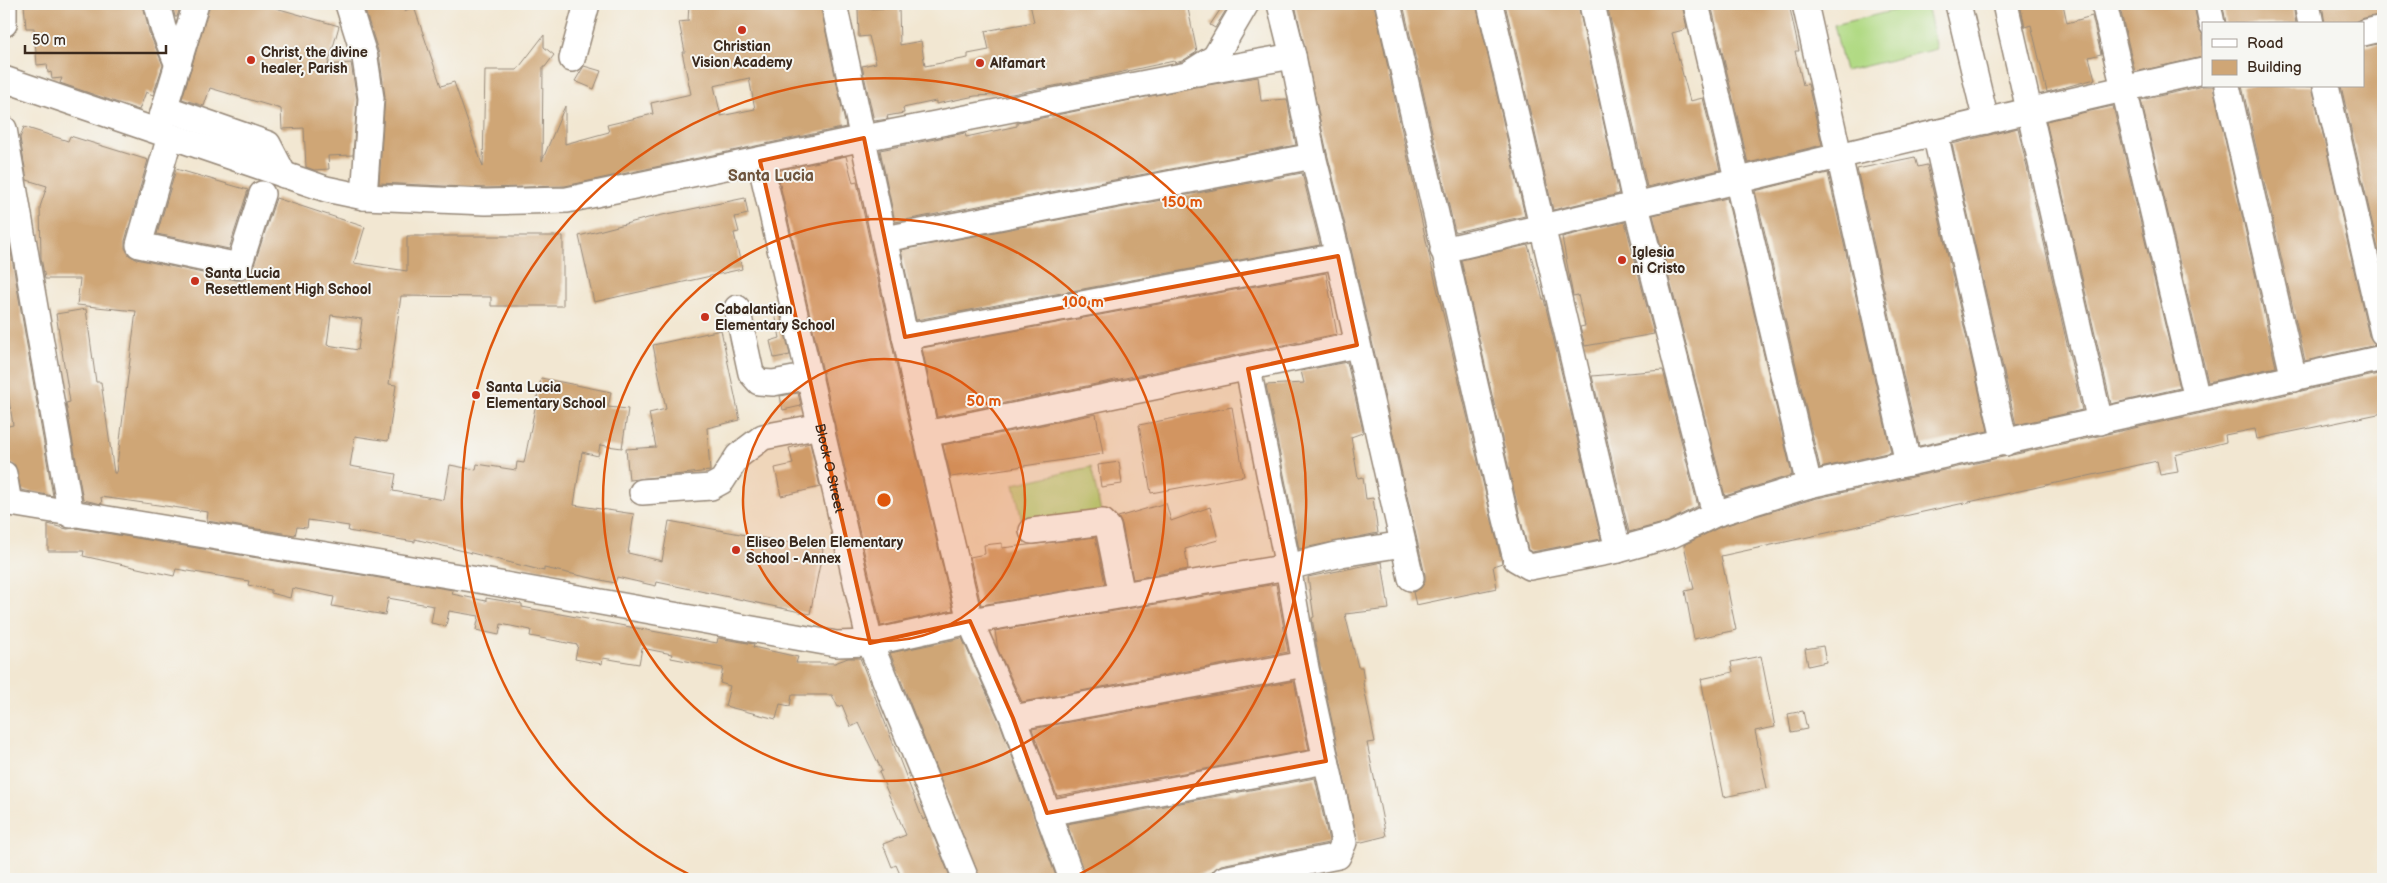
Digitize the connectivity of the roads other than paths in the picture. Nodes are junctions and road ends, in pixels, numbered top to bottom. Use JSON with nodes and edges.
{"nodes":[{"id":1,"x":157,"y":4,"type":"edge"},
{"id":2,"x":196,"y":4,"type":"edge"},
{"id":3,"x":348,"y":4,"type":"edge"},
{"id":4,"x":587,"y":4,"type":"edge"},
{"id":5,"x":834,"y":4,"type":"edge"},
{"id":6,"x":1246,"y":4,"type":"edge"},
{"id":7,"x":1280,"y":4,"type":"edge"},
{"id":8,"x":1388,"y":4,"type":"edge"},
{"id":9,"x":1490,"y":4,"type":"edge"},
{"id":10,"x":1592,"y":4,"type":"edge"},
{"id":11,"x":1696,"y":4,"type":"edge"},
{"id":12,"x":1805,"y":4,"type":"edge"},
{"id":13,"x":1958,"y":4,"type":"edge"},
{"id":14,"x":2005,"y":4,"type":"edge"},
{"id":15,"x":2104,"y":4,"type":"edge"},
{"id":16,"x":2208,"y":4,"type":"edge"},
{"id":17,"x":2307,"y":4,"type":"edge"},
{"id":18,"x":4,"y":6,"type":"edge"},
{"id":19,"x":2212,"y":22,"type":"edge"},
{"id":20,"x":2311,"y":22,"type":"edge"},
{"id":21,"x":4,"y":24,"type":"edge"},
{"id":22,"x":2383,"y":28,"type":"edge"},
{"id":23,"x":2364,"y":33,"type":"edge"},
{"id":24,"x":1293,"y":56,"type":"junction"},
{"id":25,"x":572,"y":59,"type":"dead end"},
{"id":26,"x":178,"y":64,"type":"junction"},
{"id":27,"x":2202,"y":72,"type":"edge"},
{"id":28,"x":1187,"y":75,"type":"junction"},
{"id":29,"x":4,"y":80,"type":"edge"},
{"id":30,"x":2227,"y":88,"type":"edge"},
{"id":31,"x":2326,"y":88,"type":"edge"},
{"id":32,"x":2123,"y":89,"type":"junction"},
{"id":33,"x":165,"y":108,"type":"junction"},
{"id":34,"x":2031,"y":110,"type":"junction"},
{"id":35,"x":1986,"y":121,"type":"junction"},
{"id":36,"x":4,"y":129,"type":"edge"},
{"id":37,"x":1935,"y":133,"type":"junction"},
{"id":38,"x":164,"y":134,"type":"junction"},
{"id":39,"x":864,"y":138,"type":"junction"},
{"id":40,"x":1839,"y":155,"type":"junction"},
{"id":41,"x":1313,"y":156,"type":"junction"},
{"id":42,"x":760,"y":161,"type":"junction"},
{"id":43,"x":284,"y":174,"type":"junction"},
{"id":44,"x":1739,"y":179,"type":"junction"},
{"id":45,"x":262,"y":194,"type":"dead end"},
{"id":46,"x":364,"y":197,"type":"junction"},
{"id":47,"x":1636,"y":206,"type":"junction"},
{"id":48,"x":1541,"y":228,"type":"junction"},
{"id":49,"x":885,"y":239,"type":"junction"},
{"id":50,"x":1444,"y":250,"type":"junction"},
{"id":51,"x":1338,"y":256,"type":"junction"},
{"id":52,"x":737,"y":308,"type":"dead end"},
{"id":53,"x":2383,"y":333,"type":"edge"},
{"id":54,"x":905,"y":336,"type":"junction"},
{"id":55,"x":1357,"y":345,"type":"junction"},
{"id":56,"x":2383,"y":358,"type":"edge"},
{"id":57,"x":1248,"y":369,"type":"junction"},
{"id":58,"x":810,"y":376,"type":"junction"},
{"id":59,"x":2294,"y":379,"type":"junction"},
{"id":60,"x":2197,"y":399,"type":"junction"},
{"id":61,"x":2100,"y":422,"type":"junction"},
{"id":62,"x":821,"y":426,"type":"junction"},
{"id":63,"x":926,"y":434,"type":"junction"},
{"id":64,"x":2005,"y":443,"type":"junction"},
{"id":65,"x":1908,"y":463,"type":"junction"},
{"id":66,"x":4,"y":474,"type":"edge"},
{"id":67,"x":1809,"y":485,"type":"junction"},
{"id":68,"x":642,"y":492,"type":"dead end"},
{"id":69,"x":6,"y":503,"type":"edge"},
{"id":70,"x":1715,"y":514,"type":"junction"},
{"id":71,"x":71,"y":515,"type":"junction"},
{"id":72,"x":1032,"y":531,"type":"dead end"},
{"id":73,"x":1403,"y":544,"type":"junction"},
{"id":74,"x":1618,"y":550,"type":"junction"},
{"id":75,"x":1288,"y":567,"type":"junction"},
{"id":76,"x":1411,"y":578,"type":"dead end"},
{"id":77,"x":1122,"y":595,"type":"junction"},
{"id":78,"x":970,"y":621,"type":"junction"},
{"id":79,"x":870,"y":643,"type":"junction"},
{"id":80,"x":1305,"y":664,"type":"junction"},
{"id":81,"x":1013,"y":718,"type":"junction"},
{"id":82,"x":1326,"y":761,"type":"junction"},
{"id":83,"x":1047,"y":813,"type":"junction"},
{"id":84,"x":966,"y":879,"type":"edge"},
{"id":85,"x":1072,"y":879,"type":"edge"},
{"id":86,"x":1224,"y":879,"type":"edge"}],
"edges":[{"from":1,"to":26,"type":"street"},
{"from":2,"to":26,"type":"street"},
{"from":3,"to":46,"type":"street"},
{"from":4,"to":25,"type":"street"},
{"from":5,"to":39,"type":"street"},
{"from":6,"to":28,"type":"street"},
{"from":7,"to":24,"type":"street"},
{"from":8,"to":50,"type":"street"},
{"from":9,"to":48,"type":"street"},
{"from":10,"to":47,"type":"street"},
{"from":11,"to":44,"type":"street"},
{"from":12,"to":40,"type":"street"},
{"from":13,"to":35,"type":"street"},
{"from":14,"to":34,"type":"street"},
{"from":15,"to":32,"type":"street"},
{"from":16,"to":19,"type":"street"},
{"from":17,"to":20,"type":"street"},
{"from":18,"to":21,"type":"street"},
{"from":22,"to":23,"type":"street"},
{"from":24,"to":28,"type":"street"},
{"from":24,"to":41,"type":"street"},
{"from":26,"to":33,"type":"street"},
{"from":27,"to":32,"type":"street"},
{"from":28,"to":39,"type":"street"},
{"from":29,"to":38,"type":"street"},
{"from":30,"to":59,"type":"street"},
{"from":31,"to":53,"type":"street"},
{"from":32,"to":34,"type":"street"},
{"from":32,"to":60,"type":"street"},
{"from":33,"to":38,"type":"street"},
{"from":33,"to":43,"type":"street"},
{"from":34,"to":35,"type":"street"},
{"from":34,"to":61,"type":"street"},
{"from":35,"to":37,"type":"street"},
{"from":36,"to":71,"type":"street"},
{"from":37,"to":40,"type":"street"},
{"from":37,"to":64,"type":"street"},
{"from":38,"to":43,"type":"street"},
{"from":38,"to":45,"type":"street"},
{"from":39,"to":42,"type":"street"},
{"from":39,"to":49,"type":"street"},
{"from":40,"to":44,"type":"street"},
{"from":40,"to":65,"type":"street"},
{"from":41,"to":49,"type":"street"},
{"from":41,"to":51,"type":"street"},
{"from":42,"to":46,"type":"street"},
{"from":42,"to":58,"type":"street","name":"Block O Street"},
{"from":43,"to":46,"type":"street"},
{"from":44,"to":47,"type":"street"},
{"from":44,"to":67,"type":"street"},
{"from":47,"to":48,"type":"street"},
{"from":47,"to":70,"type":"street"},
{"from":48,"to":50,"type":"street"},
{"from":48,"to":74,"type":"street"},
{"from":49,"to":54,"type":"street"},
{"from":50,"to":74,"type":"street"},
{"from":51,"to":54,"type":"street"},
{"from":51,"to":55,"type":"street"},
{"from":52,"to":58,"type":"street"},
{"from":54,"to":63,"type":"street"},
{"from":55,"to":57,"type":"street"},
{"from":55,"to":73,"type":"street"},
{"from":56,"to":59,"type":"street"},
{"from":57,"to":63,"type":"street"},
{"from":57,"to":75,"type":"street"},
{"from":58,"to":62,"type":"street","name":"Block O Street"},
{"from":59,"to":60,"type":"street"},
{"from":60,"to":61,"type":"street"},
{"from":61,"to":64,"type":"street"},
{"from":62,"to":68,"type":"street"},
{"from":62,"to":79,"type":"street","name":"Block O Street"},
{"from":63,"to":78,"type":"street"},
{"from":64,"to":65,"type":"street"},
{"from":65,"to":67,"type":"street"},
{"from":66,"to":69,"type":"street"},
{"from":67,"to":70,"type":"street"},
{"from":69,"to":71,"type":"street"},
{"from":70,"to":74,"type":"street"},
{"from":71,"to":79,"type":"street"},
{"from":72,"to":77,"type":"street"},
{"from":73,"to":75,"type":"street"},
{"from":73,"to":76,"type":"street"},
{"from":75,"to":77,"type":"street"},
{"from":75,"to":80,"type":"street"},
{"from":77,"to":78,"type":"street"},
{"from":78,"to":79,"type":"street"},
{"from":78,"to":81,"type":"street"},
{"from":79,"to":84,"type":"street","name":"Block O Street"},
{"from":80,"to":81,"type":"street"},
{"from":80,"to":82,"type":"street"},
{"from":81,"to":83,"type":"street"},
{"from":82,"to":83,"type":"street"},
{"from":82,"to":86,"type":"street"},
{"from":83,"to":85,"type":"street"}]}
